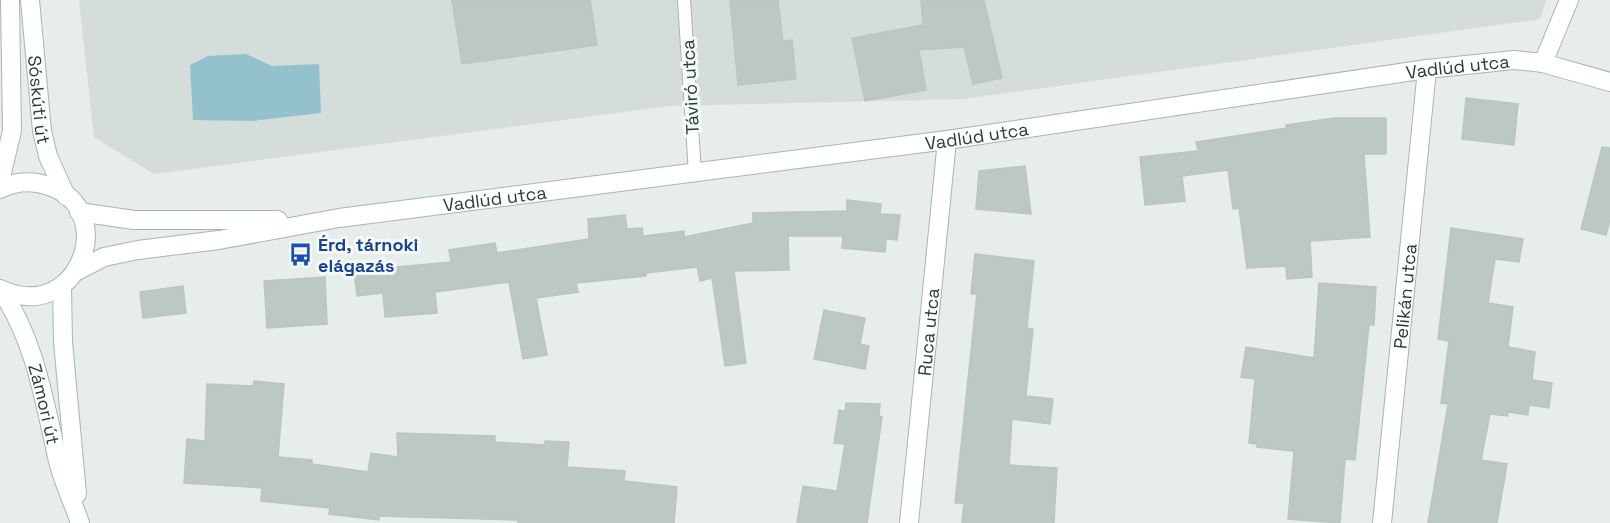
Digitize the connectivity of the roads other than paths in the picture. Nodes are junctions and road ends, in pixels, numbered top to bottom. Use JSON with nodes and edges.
{"nodes":[{"id":1,"x":10,"y":0,"type":"edge"},
{"id":2,"x":30,"y":0,"type":"edge"},
{"id":3,"x":684,"y":0,"type":"edge"},
{"id":4,"x":1569,"y":0,"type":"edge"},
{"id":5,"x":1543,"y":63,"type":"junction"},
{"id":6,"x":1426,"y":69,"type":"junction"},
{"id":7,"x":1610,"y":82,"type":"edge"},
{"id":8,"x":947,"y":140,"type":"junction"},
{"id":9,"x":695,"y":174,"type":"junction"},
{"id":10,"x":0,"y":181,"type":"edge"},
{"id":11,"x":0,"y":189,"type":"edge"},
{"id":12,"x":66,"y":196,"type":"junction"},
{"id":13,"x":79,"y":212,"type":"junction"},
{"id":14,"x":339,"y":219,"type":"junction"},
{"id":15,"x":75,"y":272,"type":"junction"},
{"id":16,"x":62,"y":286,"type":"junction"},
{"id":17,"x":1,"y":290,"type":"edge"},
{"id":18,"x":81,"y":523,"type":"edge"},
{"id":19,"x":909,"y":523,"type":"edge"},
{"id":20,"x":1382,"y":523,"type":"edge"}],
"edges":[{"from":1,"to":10,"type":"street","name":"Sóskúti út"},
{"from":2,"to":12,"type":"street","name":"Sóskúti út"},
{"from":3,"to":9,"type":"lane","name":"Táviró utca"},
{"from":4,"to":5,"type":"street"},
{"from":5,"to":6,"type":"street","name":"Vadlúd utca"},
{"from":5,"to":7,"type":"street","name":"Vadlúd utca"},
{"from":6,"to":8,"type":"street","name":"Vadlúd utca"},
{"from":6,"to":20,"type":"street","name":"Pelikán utca"},
{"from":8,"to":9,"type":"street","name":"Vadlúd utca"},
{"from":8,"to":19,"type":"street","name":"Ruca utca"},
{"from":9,"to":14,"type":"street","name":"Vadlúd utca"},
{"from":11,"to":12,"type":"street"},
{"from":12,"to":13,"type":"street"},
{"from":13,"to":14,"type":"street","name":"Vadlúd utca"},
{"from":13,"to":15,"type":"street"},
{"from":14,"to":15,"type":"street","name":"Vadlúd utca"},
{"from":15,"to":16,"type":"street"},
{"from":16,"to":17,"type":"street"},
{"from":16,"to":18,"type":"street","name":"Zámori út"},
{"from":17,"to":18,"type":"street","name":"Zámori út"}]}
